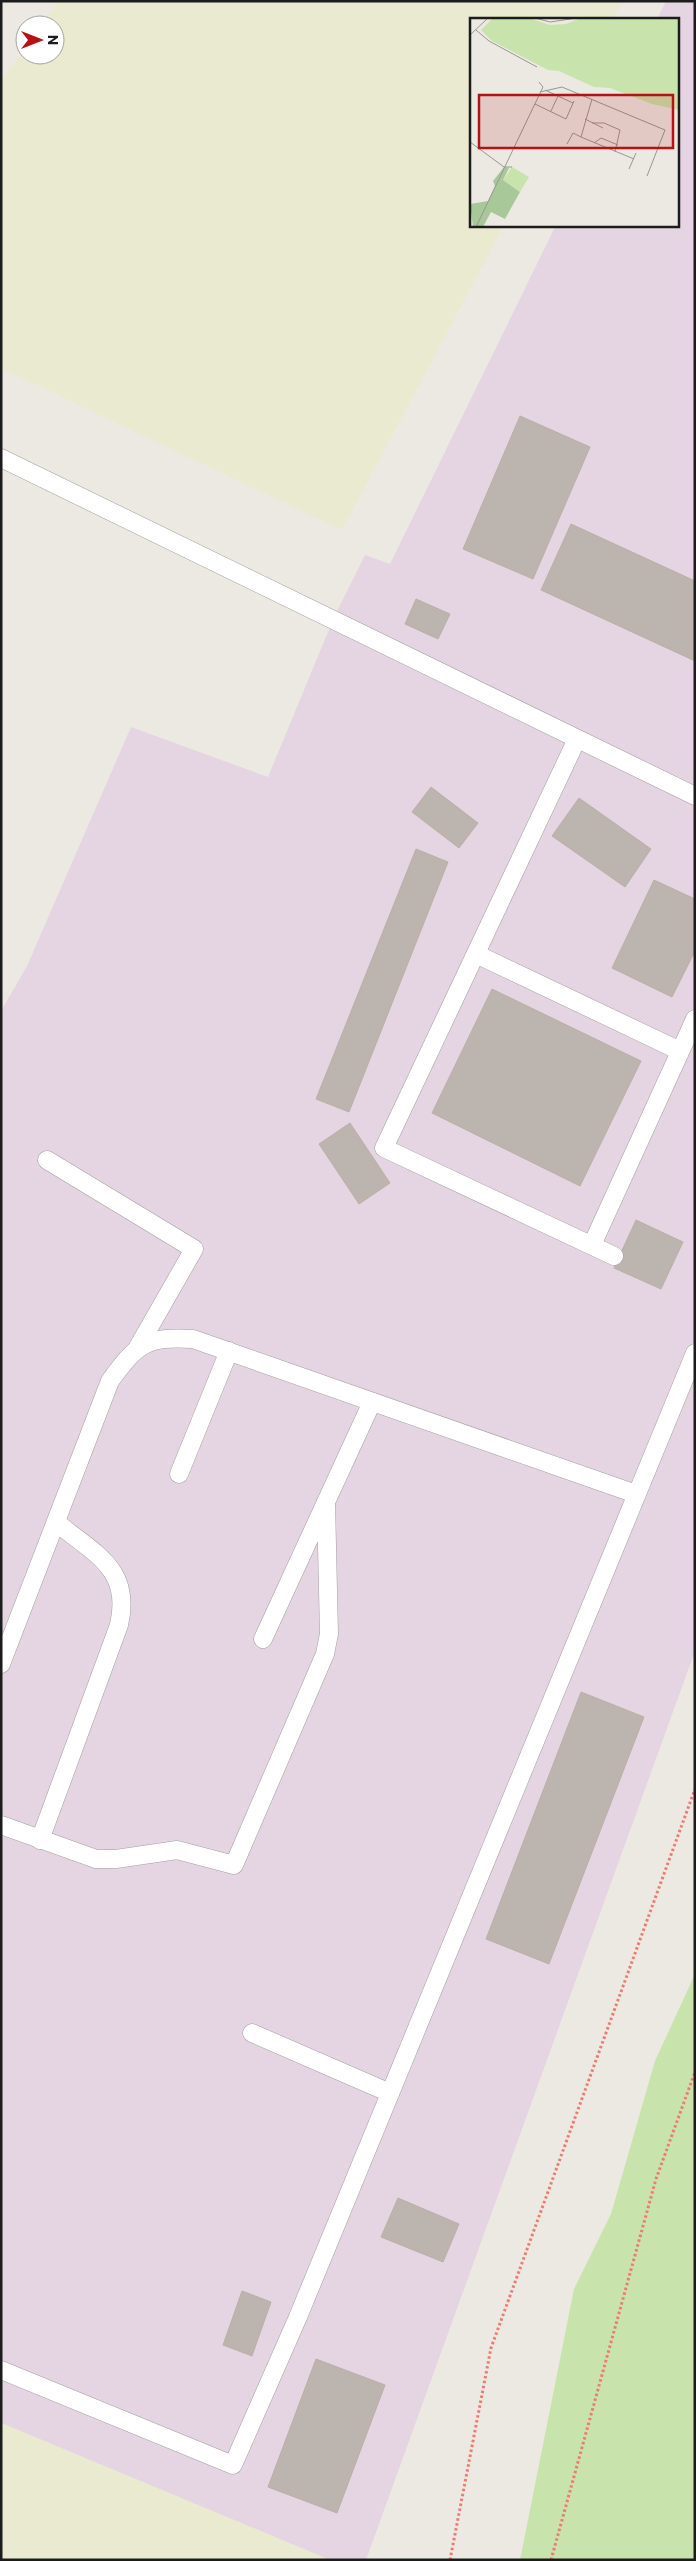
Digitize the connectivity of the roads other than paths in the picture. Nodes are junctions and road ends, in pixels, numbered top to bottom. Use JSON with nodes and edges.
{"nodes":[{"id":1,"x":1,"y":458,"type":"edge"},
{"id":2,"x":577,"y":739,"type":"junction"},
{"id":3,"x":695,"y":796,"type":"edge"},
{"id":4,"x":476,"y":954,"type":"junction"},
{"id":5,"x":695,"y":1020,"type":"edge"},
{"id":6,"x":680,"y":1051,"type":"junction"},
{"id":7,"x":47,"y":1160,"type":"dead end"},
{"id":8,"x":592,"y":1245,"type":"junction"},
{"id":9,"x":614,"y":1256,"type":"dead end"},
{"id":10,"x":138,"y":1347,"type":"junction"},
{"id":11,"x":229,"y":1352,"type":"junction"},
{"id":12,"x":695,"y":1352,"type":"edge"},
{"id":13,"x":372,"y":1402,"type":"junction"},
{"id":14,"x":179,"y":1474,"type":"dead end"},
{"id":15,"x":636,"y":1494,"type":"junction"},
{"id":16,"x":326,"y":1502,"type":"junction"},
{"id":17,"x":56,"y":1522,"type":"junction"},
{"id":18,"x":263,"y":1639,"type":"dead end"},
{"id":19,"x":1,"y":1664,"type":"edge"},
{"id":20,"x":1,"y":1825,"type":"edge"},
{"id":21,"x":40,"y":1840,"type":"junction"},
{"id":22,"x":252,"y":2033,"type":"dead end"},
{"id":23,"x":390,"y":2093,"type":"junction"},
{"id":24,"x":1,"y":2370,"type":"edge"}],
"edges":[{"from":1,"to":2,"type":"lane"},
{"from":2,"to":3,"type":"lane"},
{"from":2,"to":4,"type":"lane"},
{"from":4,"to":6,"type":"lane"},
{"from":4,"to":8,"type":"lane"},
{"from":5,"to":6,"type":"lane"},
{"from":6,"to":8,"type":"lane"},
{"from":7,"to":10,"type":"lane"},
{"from":8,"to":9,"type":"lane"},
{"from":10,"to":11,"type":"lane"},
{"from":10,"to":17,"type":"lane"},
{"from":11,"to":13,"type":"lane"},
{"from":11,"to":14,"type":"lane"},
{"from":12,"to":15,"type":"lane"},
{"from":13,"to":15,"type":"lane"},
{"from":13,"to":16,"type":"lane"},
{"from":15,"to":23,"type":"lane"},
{"from":16,"to":18,"type":"lane"},
{"from":16,"to":21,"type":"lane"},
{"from":17,"to":19,"type":"lane"},
{"from":17,"to":21,"type":"lane"},
{"from":20,"to":21,"type":"lane"},
{"from":22,"to":23,"type":"lane"},
{"from":23,"to":24,"type":"lane"}]}
